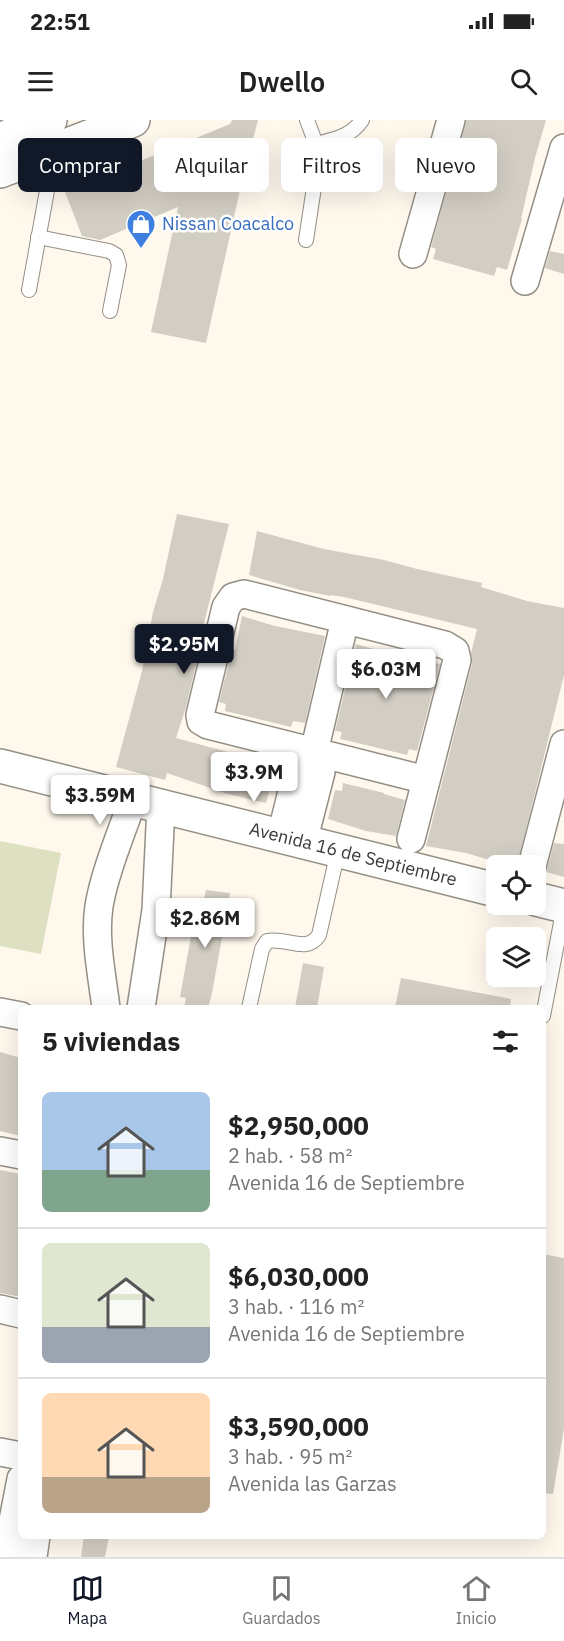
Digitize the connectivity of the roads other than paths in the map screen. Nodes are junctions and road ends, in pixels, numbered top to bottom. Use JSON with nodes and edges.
{"nodes":[{"id":1,"x":133,"y":120,"type":"edge"},
{"id":2,"x":307,"y":120,"type":"edge"},
{"id":3,"x":362,"y":120,"type":"edge"},
{"id":4,"x":451,"y":120,"type":"edge"},
{"id":5,"x":52,"y":135,"type":"edge"},
{"id":6,"x":6,"y":138,"type":"edge"},
{"id":7,"x":314,"y":138,"type":"edge"},
{"id":8,"x":339,"y":138,"type":"edge"},
{"id":9,"x":564,"y":148,"type":"edge"},
{"id":10,"x":0,"y":171,"type":"edge"},
{"id":11,"x":313,"y":192,"type":"edge"},
{"id":12,"x":38,"y":237,"type":"junction"},
{"id":13,"x":306,"y":240,"type":"dead end"},
{"id":14,"x":413,"y":254,"type":"dead end"},
{"id":15,"x":525,"y":281,"type":"dead end"},
{"id":16,"x":28,"y":290,"type":"dead end"},
{"id":17,"x":110,"y":311,"type":"dead end"},
{"id":18,"x":345,"y":620,"type":"junction"},
{"id":19,"x":564,"y":744,"type":"edge"},
{"id":20,"x":314,"y":752,"type":"junction"},
{"id":21,"x":0,"y":766,"type":"edge"},
{"id":22,"x":426,"y":780,"type":"junction"},
{"id":23,"x":147,"y":803,"type":"junction"},
{"id":24,"x":554,"y":819,"type":"edge"},
{"id":25,"x":292,"y":839,"type":"junction"},
{"id":26,"x":411,"y":839,"type":"dead end"},
{"id":27,"x":338,"y":851,"type":"junction"},
{"id":28,"x":537,"y":855,"type":"edge"},
{"id":29,"x":486,"y":888,"type":"edge"},
{"id":30,"x":546,"y":902,"type":"edge"},
{"id":31,"x":564,"y":907,"type":"edge"},
{"id":32,"x":106,"y":1005,"type":"edge"},
{"id":33,"x":141,"y":1005,"type":"edge"},
{"id":34,"x":250,"y":1005,"type":"edge"},
{"id":35,"x":545,"y":1005,"type":"edge"},
{"id":36,"x":0,"y":1012,"type":"edge"},
{"id":37,"x":18,"y":1015,"type":"edge"},
{"id":38,"x":0,"y":1151,"type":"edge"},
{"id":39,"x":18,"y":1154,"type":"edge"},
{"id":40,"x":0,"y":1309,"type":"edge"},
{"id":41,"x":18,"y":1313,"type":"edge"},
{"id":42,"x":0,"y":1452,"type":"edge"},
{"id":43,"x":18,"y":1455,"type":"edge"},
{"id":44,"x":18,"y":1495,"type":"edge"},
{"id":45,"x":36,"y":1539,"type":"edge"},
{"id":46,"x":6,"y":1557,"type":"edge"},
{"id":47,"x":33,"y":1557,"type":"edge"}],
"edges":[{"from":1,"to":5,"type":"main road"},
{"from":2,"to":7,"type":"lane"},
{"from":3,"to":8,"type":"lane"},
{"from":4,"to":14,"type":"street"},
{"from":5,"to":6,"type":"main road"},
{"from":5,"to":10,"type":"main road"},
{"from":5,"to":12,"type":"lane"},
{"from":9,"to":15,"type":"street"},
{"from":11,"to":13,"type":"lane"},
{"from":12,"to":16,"type":"lane"},
{"from":12,"to":17,"type":"lane"},
{"from":18,"to":20,"type":"street"},
{"from":18,"to":20,"type":"street"},
{"from":18,"to":22,"type":"street"},
{"from":19,"to":24,"type":"street"},
{"from":20,"to":22,"type":"street"},
{"from":20,"to":25,"type":"street"},
{"from":21,"to":23,"type":"main road","name":"Avenida 16 de Septiembre"},
{"from":22,"to":26,"type":"street"},
{"from":23,"to":25,"type":"main road","name":"Avenida 16 de Septiembre"},
{"from":23,"to":32,"type":"street"},
{"from":23,"to":33,"type":"street"},
{"from":24,"to":28,"type":"street"},
{"from":25,"to":27,"type":"main road","name":"Avenida 16 de Septiembre"},
{"from":27,"to":29,"type":"main road","name":"Avenida 16 de Septiembre"},
{"from":27,"to":34,"type":"lane"},
{"from":30,"to":31,"type":"main road"},
{"from":31,"to":35,"type":"lane"},
{"from":36,"to":37,"type":"street"},
{"from":38,"to":39,"type":"street"},
{"from":40,"to":41,"type":"street"},
{"from":42,"to":43,"type":"street"},
{"from":44,"to":46,"type":"street"},
{"from":45,"to":47,"type":"street"}]}
